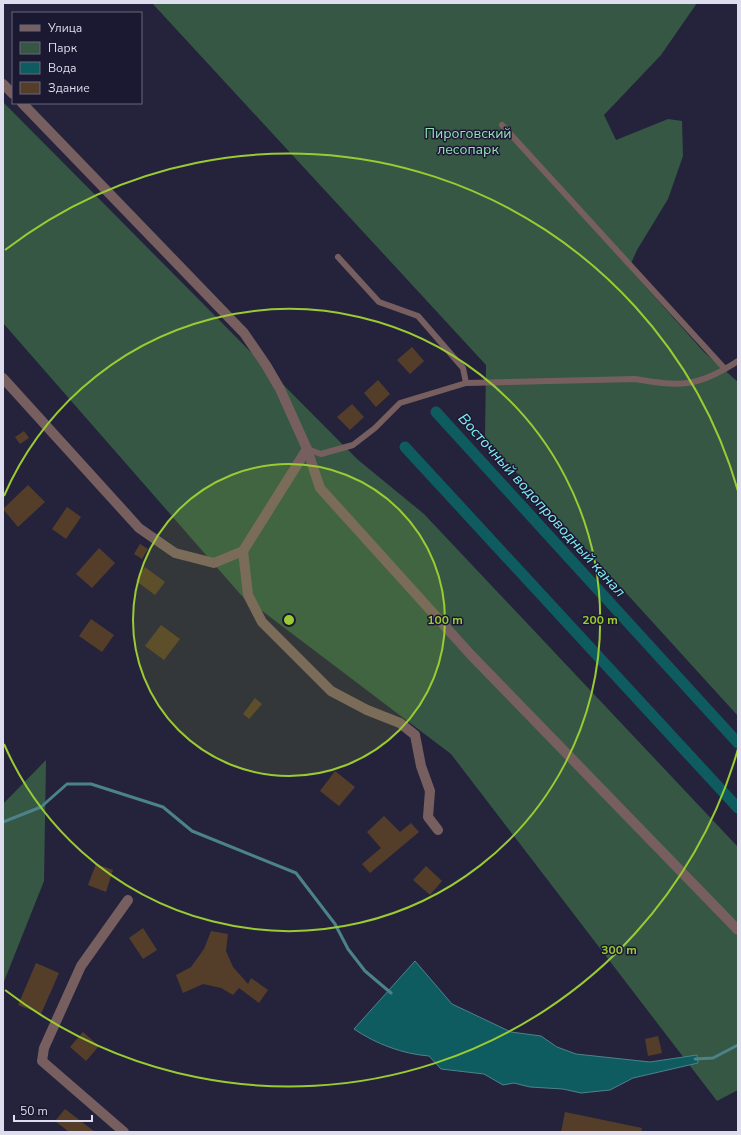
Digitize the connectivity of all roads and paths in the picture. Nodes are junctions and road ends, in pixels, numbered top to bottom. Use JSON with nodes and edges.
{"nodes":[{"id":1,"x":3,"y":84,"type":"edge"},
{"id":2,"x":12,"y":93,"type":"edge"},
{"id":3,"x":23,"y":104,"type":"edge"},
{"id":4,"x":502,"y":125,"type":"dead end"},
{"id":5,"x":338,"y":256,"type":"dead end"},
{"id":6,"x":738,"y":361,"type":"edge"},
{"id":7,"x":725,"y":369,"type":"junction"},
{"id":8,"x":3,"y":378,"type":"edge"},
{"id":9,"x":466,"y":383,"type":"junction"},
{"id":10,"x":306,"y":449,"type":"junction"},
{"id":11,"x":243,"y":551,"type":"junction"},
{"id":12,"x":438,"y":830,"type":"dead end"},
{"id":13,"x":128,"y":900,"type":"dead end"},
{"id":14,"x":738,"y":930,"type":"edge"},
{"id":15,"x":124,"y":1132,"type":"edge"}],
"edges":[{"from":1,"to":2,"type":"street"},
{"from":3,"to":10,"type":"street"},
{"from":4,"to":7,"type":"lane"},
{"from":5,"to":9,"type":"lane"},
{"from":6,"to":7,"type":"lane"},
{"from":7,"to":9,"type":"lane"},
{"from":8,"to":11,"type":"street"},
{"from":9,"to":10,"type":"lane"},
{"from":10,"to":11,"type":"street"},
{"from":10,"to":14,"type":"street"},
{"from":11,"to":12,"type":"street"},
{"from":13,"to":15,"type":"street"}]}
